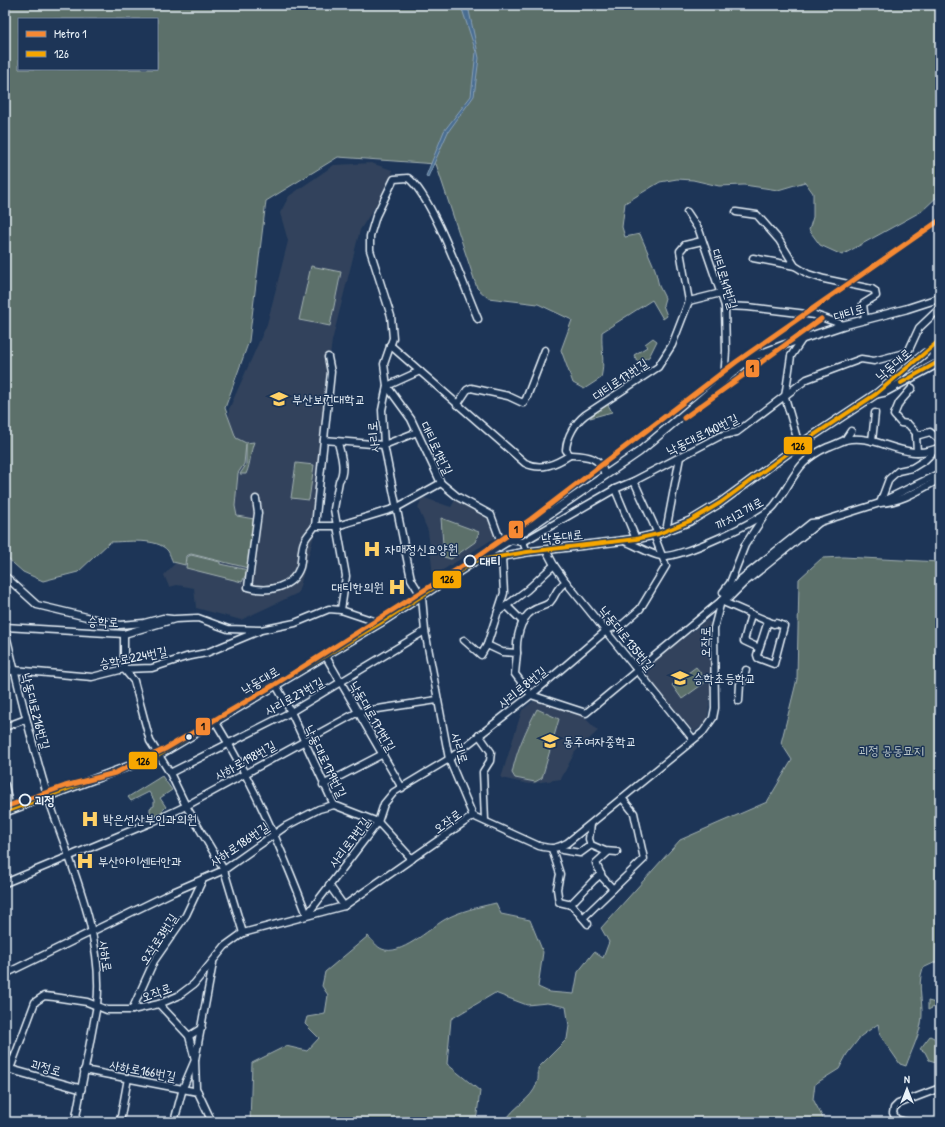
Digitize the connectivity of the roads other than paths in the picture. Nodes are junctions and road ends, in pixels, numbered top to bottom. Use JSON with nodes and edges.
{"nodes":[{"id":1,"x":687,"y":212,"type":"dead end"},
{"id":2,"x":736,"y":212,"type":"dead end"},
{"id":3,"x":702,"y":241,"type":"junction"},
{"id":4,"x":753,"y":258,"type":"dead end"},
{"id":5,"x":795,"y":266,"type":"junction"},
{"id":6,"x":721,"y":293,"type":"junction"},
{"id":7,"x":940,"y":298,"type":"edge"},
{"id":8,"x":689,"y":301,"type":"junction"},
{"id":9,"x":725,"y":306,"type":"junction"},
{"id":10,"x":940,"y":308,"type":"edge"},
{"id":11,"x":478,"y":319,"type":"dead end"},
{"id":12,"x":865,"y":320,"type":"junction"},
{"id":13,"x":844,"y":325,"type":"junction"},
{"id":14,"x":803,"y":338,"type":"junction"},
{"id":15,"x":390,"y":345,"type":"junction"},
{"id":16,"x":545,"y":350,"type":"dead end"},
{"id":17,"x":925,"y":353,"type":"tunnel mouth"},
{"id":18,"x":328,"y":357,"type":"dead end"},
{"id":19,"x":935,"y":365,"type":"tunnel mouth"},
{"id":20,"x":420,"y":371,"type":"junction"},
{"id":21,"x":724,"y":380,"type":"junction"},
{"id":22,"x":387,"y":386,"type":"junction"},
{"id":23,"x":912,"y":388,"type":"dead end"},
{"id":24,"x":876,"y":394,"type":"junction"},
{"id":25,"x":785,"y":397,"type":"junction"},
{"id":26,"x":457,"y":405,"type":"junction"},
{"id":27,"x":875,"y":413,"type":"dead end"},
{"id":28,"x":851,"y":431,"type":"dead end"},
{"id":29,"x":417,"y":432,"type":"junction"},
{"id":30,"x":916,"y":436,"type":"junction"},
{"id":31,"x":324,"y":440,"type":"junction"},
{"id":32,"x":845,"y":440,"type":"junction"},
{"id":33,"x":940,"y":440,"type":"edge"},
{"id":34,"x":872,"y":441,"type":"junction"},
{"id":35,"x":338,"y":443,"type":"junction"},
{"id":36,"x":384,"y":445,"type":"junction"},
{"id":37,"x":799,"y":445,"type":"junction"},
{"id":38,"x":938,"y":448,"type":"edge"},
{"id":39,"x":917,"y":452,"type":"junction"},
{"id":40,"x":570,"y":455,"type":"junction"},
{"id":41,"x":680,"y":457,"type":"junction"},
{"id":42,"x":940,"y":473,"type":"edge"},
{"id":43,"x":605,"y":475,"type":"junction"},
{"id":44,"x":940,"y":479,"type":"edge"},
{"id":45,"x":634,"y":481,"type":"junction"},
{"id":46,"x":441,"y":483,"type":"junction"},
{"id":47,"x":615,"y":489,"type":"junction"},
{"id":48,"x":256,"y":499,"type":"dead end"},
{"id":49,"x":880,"y":503,"type":"junction"},
{"id":50,"x":396,"y":508,"type":"junction"},
{"id":51,"x":768,"y":511,"type":"junction"},
{"id":52,"x":315,"y":526,"type":"junction"},
{"id":53,"x":337,"y":526,"type":"junction"},
{"id":54,"x":666,"y":531,"type":"junction"},
{"id":55,"x":656,"y":535,"type":"junction"},
{"id":56,"x":636,"y":539,"type":"junction"},
{"id":57,"x":510,"y":540,"type":"junction"},
{"id":58,"x":623,"y":540,"type":"junction"},
{"id":59,"x":523,"y":542,"type":"junction"},
{"id":60,"x":502,"y":545,"type":"junction"},
{"id":61,"x":546,"y":550,"type":"junction"},
{"id":62,"x":527,"y":552,"type":"junction"},
{"id":63,"x":502,"y":556,"type":"junction"},
{"id":64,"x":662,"y":556,"type":"junction"},
{"id":65,"x":475,"y":561,"type":"junction"},
{"id":66,"x":554,"y":565,"type":"junction"},
{"id":67,"x":5,"y":576,"type":"edge"},
{"id":68,"x":566,"y":582,"type":"junction"},
{"id":69,"x":422,"y":596,"type":"junction"},
{"id":70,"x":721,"y":602,"type":"junction"},
{"id":71,"x":508,"y":606,"type":"junction"},
{"id":72,"x":341,"y":610,"type":"junction"},
{"id":73,"x":498,"y":612,"type":"junction"},
{"id":74,"x":751,"y":614,"type":"junction"},
{"id":75,"x":175,"y":619,"type":"junction"},
{"id":76,"x":768,"y":621,"type":"junction"},
{"id":77,"x":523,"y":622,"type":"junction"},
{"id":78,"x":380,"y":623,"type":"junction"},
{"id":79,"x":5,"y":627,"type":"edge"},
{"id":80,"x":5,"y":630,"type":"edge"},
{"id":81,"x":261,"y":630,"type":"junction"},
{"id":82,"x":607,"y":630,"type":"junction"},
{"id":83,"x":425,"y":631,"type":"junction"},
{"id":84,"x":124,"y":634,"type":"junction"},
{"id":85,"x":464,"y":640,"type":"dead end"},
{"id":86,"x":487,"y":645,"type":"junction"},
{"id":87,"x":759,"y":648,"type":"junction"},
{"id":88,"x":517,"y":653,"type":"junction"},
{"id":89,"x":325,"y":655,"type":"junction"},
{"id":90,"x":124,"y":668,"type":"junction"},
{"id":91,"x":638,"y":669,"type":"junction"},
{"id":92,"x":14,"y":670,"type":"junction"},
{"id":93,"x":746,"y":670,"type":"dead end"},
{"id":94,"x":5,"y":673,"type":"edge"},
{"id":95,"x":341,"y":683,"type":"junction"},
{"id":96,"x":276,"y":685,"type":"junction"},
{"id":97,"x":530,"y":694,"type":"junction"},
{"id":98,"x":437,"y":700,"type":"junction"},
{"id":99,"x":739,"y":701,"type":"dead end"},
{"id":100,"x":291,"y":712,"type":"junction"},
{"id":101,"x":358,"y":712,"type":"junction"},
{"id":102,"x":26,"y":719,"type":"junction"},
{"id":103,"x":215,"y":721,"type":"junction"},
{"id":104,"x":5,"y":727,"type":"edge"},
{"id":105,"x":479,"y":736,"type":"junction"},
{"id":106,"x":693,"y":739,"type":"junction"},
{"id":107,"x":304,"y":741,"type":"junction"},
{"id":108,"x":229,"y":744,"type":"junction"},
{"id":109,"x":383,"y":754,"type":"junction"},
{"id":110,"x":159,"y":755,"type":"junction"},
{"id":111,"x":449,"y":759,"type":"junction"},
{"id":112,"x":170,"y":773,"type":"junction"},
{"id":113,"x":244,"y":773,"type":"junction"},
{"id":114,"x":5,"y":785,"type":"edge"},
{"id":115,"x":323,"y":785,"type":"junction"},
{"id":116,"x":402,"y":788,"type":"junction"},
{"id":117,"x":48,"y":797,"type":"junction"},
{"id":118,"x":622,"y":798,"type":"junction"},
{"id":119,"x":334,"y":805,"type":"junction"},
{"id":120,"x":186,"y":806,"type":"junction"},
{"id":121,"x":7,"y":811,"type":"edge"},
{"id":122,"x":473,"y":816,"type":"junction"},
{"id":123,"x":486,"y":821,"type":"junction"},
{"id":124,"x":378,"y":822,"type":"junction"},
{"id":125,"x":591,"y":824,"type":"junction"},
{"id":126,"x":275,"y":833,"type":"junction"},
{"id":127,"x":591,"y":845,"type":"junction"},
{"id":128,"x":552,"y":849,"type":"junction"},
{"id":129,"x":562,"y":850,"type":"dead end"},
{"id":130,"x":608,"y":852,"type":"junction"},
{"id":131,"x":617,"y":852,"type":"dead end"},
{"id":132,"x":69,"y":858,"type":"junction"},
{"id":133,"x":412,"y":859,"type":"junction"},
{"id":134,"x":224,"y":870,"type":"junction"},
{"id":135,"x":602,"y":874,"type":"junction"},
{"id":136,"x":203,"y":879,"type":"junction"},
{"id":137,"x":5,"y":883,"type":"edge"},
{"id":138,"x":329,"y":885,"type":"junction"},
{"id":139,"x":613,"y":889,"type":"junction"},
{"id":140,"x":570,"y":905,"type":"junction"},
{"id":141,"x":344,"y":906,"type":"junction"},
{"id":142,"x":307,"y":915,"type":"junction"},
{"id":143,"x":583,"y":918,"type":"junction"},
{"id":144,"x":588,"y":924,"type":"dead end"},
{"id":145,"x":92,"y":933,"type":"junction"},
{"id":146,"x":243,"y":933,"type":"junction"},
{"id":147,"x":213,"y":961,"type":"junction"},
{"id":148,"x":5,"y":974,"type":"edge"},
{"id":149,"x":159,"y":1004,"type":"junction"},
{"id":150,"x":97,"y":1005,"type":"junction"},
{"id":151,"x":132,"y":1010,"type":"junction"},
{"id":152,"x":202,"y":1028,"type":"junction"},
{"id":153,"x":189,"y":1036,"type":"junction"},
{"id":154,"x":5,"y":1045,"type":"edge"},
{"id":155,"x":195,"y":1060,"type":"junction"},
{"id":156,"x":8,"y":1068,"type":"edge"},
{"id":157,"x":84,"y":1070,"type":"junction"},
{"id":158,"x":128,"y":1078,"type":"junction"},
{"id":159,"x":183,"y":1088,"type":"junction"},
{"id":160,"x":940,"y":1088,"type":"edge"},
{"id":161,"x":81,"y":1089,"type":"junction"},
{"id":162,"x":198,"y":1092,"type":"junction"},
{"id":163,"x":75,"y":1122,"type":"edge"},
{"id":164,"x":120,"y":1122,"type":"edge"},
{"id":165,"x":174,"y":1122,"type":"edge"},
{"id":166,"x":212,"y":1122,"type":"edge"},
{"id":167,"x":906,"y":1122,"type":"edge"}],
"edges":[{"from":1,"to":3,"type":"street","name":"대티로41번길"},
{"from":2,"to":5,"type":"street"},
{"from":3,"to":6,"type":"street","name":"대티로41번길"},
{"from":3,"to":8,"type":"street"},
{"from":4,"to":5,"type":"street"},
{"from":5,"to":12,"type":"street"},
{"from":6,"to":8,"type":"street"},
{"from":6,"to":9,"type":"street","name":"대티로41번길"},
{"from":7,"to":12,"type":"main road","name":"대티로"},
{"from":8,"to":40,"type":"street","name":"대티로17번길"},
{"from":9,"to":13,"type":"street"},
{"from":9,"to":21,"type":"street","name":"대티로41번길"},
{"from":10,"to":25,"type":"street","name":"낙동대로140번길"},
{"from":11,"to":15,"type":"street","name":"사리로"},
{"from":12,"to":13,"type":"main road","name":"대티로"},
{"from":13,"to":14,"type":"main road","name":"대티로"},
{"from":14,"to":21,"type":"main road","name":"대티로"},
{"from":14,"to":25,"type":"street"},
{"from":15,"to":20,"type":"street"},
{"from":15,"to":22,"type":"street","name":"사리로"},
{"from":16,"to":26,"type":"street"},
{"from":17,"to":24,"type":"main road","name":"낙동대로"},
{"from":18,"to":31,"type":"street"},
{"from":19,"to":24,"type":"main road","name":"낙동대로"},
{"from":20,"to":22,"type":"street"},
{"from":20,"to":26,"type":"street"},
{"from":21,"to":43,"type":"main road","name":"대티로"},
{"from":22,"to":29,"type":"street","name":"대티로1번길"},
{"from":22,"to":36,"type":"street","name":"사리로"},
{"from":23,"to":30,"type":"street"},
{"from":24,"to":37,"type":"main road","name":"낙동대로"},
{"from":25,"to":37,"type":"street"},
{"from":25,"to":41,"type":"street","name":"낙동대로140번길"},
{"from":26,"to":40,"type":"street"},
{"from":27,"to":34,"type":"street"},
{"from":28,"to":32,"type":"street"},
{"from":29,"to":36,"type":"street"},
{"from":29,"to":46,"type":"street","name":"대티로1번길"},
{"from":30,"to":33,"type":"street"},
{"from":30,"to":39,"type":"street"},
{"from":31,"to":35,"type":"street"},
{"from":31,"to":52,"type":"street"},
{"from":32,"to":34,"type":"street","name":"까치고개로"},
{"from":32,"to":51,"type":"street","name":"까치고개로"},
{"from":34,"to":39,"type":"street","name":"까치고개로"},
{"from":35,"to":36,"type":"street"},
{"from":35,"to":53,"type":"street"},
{"from":36,"to":50,"type":"street","name":"사리로"},
{"from":37,"to":54,"type":"main road","name":"낙동대로"},
{"from":38,"to":39,"type":"street","name":"까치고개로"},
{"from":38,"to":49,"type":"street","name":"까치고개로"},
{"from":40,"to":43,"type":"street"},
{"from":41,"to":45,"type":"street","name":"낙동대로140번길"},
{"from":41,"to":54,"type":"street"},
{"from":42,"to":49,"type":"street"},
{"from":43,"to":57,"type":"main road","name":"대티로"},
{"from":44,"to":49,"type":"street"},
{"from":45,"to":47,"type":"street","name":"낙동대로140번길"},
{"from":45,"to":55,"type":"street"},
{"from":46,"to":50,"type":"street"},
{"from":46,"to":60,"type":"street","name":"대티로1번길"},
{"from":47,"to":56,"type":"street"},
{"from":47,"to":59,"type":"street","name":"낙동대로140번길"},
{"from":48,"to":52,"type":"street"},
{"from":49,"to":70,"type":"street"},
{"from":50,"to":53,"type":"street"},
{"from":50,"to":69,"type":"street","name":"사리로"},
{"from":51,"to":64,"type":"street","name":"까치고개로"},
{"from":51,"to":70,"type":"street","name":"오작로"},
{"from":52,"to":53,"type":"street"},
{"from":53,"to":72,"type":"street"},
{"from":54,"to":55,"type":"main road","name":"낙동대로"},
{"from":55,"to":56,"type":"main road","name":"낙동대로"},
{"from":55,"to":64,"type":"street"},
{"from":56,"to":58,"type":"main road","name":"낙동대로"},
{"from":57,"to":59,"type":"street"},
{"from":57,"to":60,"type":"main road","name":"대티로"},
{"from":58,"to":61,"type":"main road","name":"낙동대로"},
{"from":58,"to":64,"type":"street"},
{"from":59,"to":62,"type":"street"},
{"from":60,"to":65,"type":"main road","name":"대티로"},
{"from":61,"to":62,"type":"main road","name":"낙동대로"},
{"from":61,"to":66,"type":"street","name":"낙동대로135번길"},
{"from":62,"to":63,"type":"main road","name":"낙동대로"},
{"from":63,"to":65,"type":"main road","name":"낙동대로"},
{"from":63,"to":73,"type":"street"},
{"from":64,"to":82,"type":"street","name":"사리로8번길"},
{"from":65,"to":69,"type":"main road","name":"낙동대로"},
{"from":66,"to":68,"type":"street","name":"낙동대로135번길"},
{"from":66,"to":71,"type":"street"},
{"from":67,"to":75,"type":"street"},
{"from":68,"to":77,"type":"street"},
{"from":68,"to":82,"type":"street","name":"낙동대로135번길"},
{"from":69,"to":78,"type":"main road","name":"낙동대로"},
{"from":69,"to":83,"type":"street","name":"사리로"},
{"from":70,"to":74,"type":"street"},
{"from":70,"to":91,"type":"street"},
{"from":70,"to":106,"type":"street","name":"오작로"},
{"from":71,"to":73,"type":"street"},
{"from":71,"to":77,"type":"street"},
{"from":72,"to":78,"type":"street"},
{"from":72,"to":81,"type":"street"},
{"from":73,"to":86,"type":"street"},
{"from":74,"to":76,"type":"street"},
{"from":74,"to":87,"type":"street"},
{"from":75,"to":81,"type":"street","name":"승학로"},
{"from":75,"to":84,"type":"street","name":"승학로"},
{"from":76,"to":87,"type":"street"},
{"from":76,"to":87,"type":"street"},
{"from":77,"to":88,"type":"street"},
{"from":78,"to":89,"type":"main road","name":"낙동대로"},
{"from":79,"to":84,"type":"street","name":"승학로"},
{"from":80,"to":92,"type":"street","name":"낙동대로216번길"},
{"from":81,"to":90,"type":"street","name":"승학로224번길"},
{"from":82,"to":91,"type":"street","name":"낙동대로135번길"},
{"from":82,"to":97,"type":"street","name":"사리로8번길"},
{"from":83,"to":95,"type":"street","name":"사리로27번길"},
{"from":83,"to":98,"type":"street","name":"사리로"},
{"from":84,"to":90,"type":"street"},
{"from":85,"to":86,"type":"street"},
{"from":86,"to":88,"type":"street"},
{"from":88,"to":97,"type":"street"},
{"from":89,"to":95,"type":"street","name":"낙동대로171번길"},
{"from":89,"to":96,"type":"main road","name":"낙동대로"},
{"from":90,"to":92,"type":"street","name":"승학로224번길"},
{"from":90,"to":110,"type":"street"},
{"from":91,"to":97,"type":"street"},
{"from":91,"to":106,"type":"street","name":"낙동대로135번길"},
{"from":92,"to":94,"type":"street","name":"승학로224번길"},
{"from":92,"to":102,"type":"street","name":"낙동대로216번길"},
{"from":93,"to":99,"type":"street"},
{"from":95,"to":100,"type":"street","name":"사리로27번길"},
{"from":95,"to":101,"type":"street","name":"낙동대로171번길"},
{"from":96,"to":100,"type":"street","name":"낙동대로179번길"},
{"from":96,"to":103,"type":"main road","name":"낙동대로"},
{"from":97,"to":105,"type":"street","name":"사리로8번길"},
{"from":98,"to":101,"type":"street","name":"사하로198번길"},
{"from":98,"to":111,"type":"street","name":"사리로"},
{"from":100,"to":107,"type":"street","name":"낙동대로179번길"},
{"from":100,"to":108,"type":"street","name":"사리로27번길"},
{"from":101,"to":107,"type":"street","name":"사하로198번길"},
{"from":101,"to":109,"type":"street","name":"낙동대로171번길"},
{"from":102,"to":104,"type":"street"},
{"from":102,"to":117,"type":"street","name":"낙동대로216번길"},
{"from":103,"to":108,"type":"street"},
{"from":103,"to":110,"type":"main road","name":"낙동대로"},
{"from":105,"to":111,"type":"street","name":"사리로8번길"},
{"from":105,"to":123,"type":"street"},
{"from":106,"to":118,"type":"street","name":"오작로"},
{"from":107,"to":113,"type":"street","name":"사하로198번길"},
{"from":107,"to":115,"type":"street","name":"낙동대로179번길"},
{"from":108,"to":112,"type":"street","name":"사리로27번길"},
{"from":108,"to":113,"type":"street"},
{"from":109,"to":115,"type":"street"},
{"from":109,"to":116,"type":"street","name":"낙동대로171번길"},
{"from":110,"to":112,"type":"street"},
{"from":110,"to":117,"type":"main road","name":"낙동대로"},
{"from":111,"to":116,"type":"street","name":"사리로7번길"},
{"from":111,"to":122,"type":"street","name":"사리로"},
{"from":112,"to":120,"type":"street"},
{"from":113,"to":120,"type":"street","name":"사하로198번길"},
{"from":113,"to":126,"type":"street"},
{"from":114,"to":121,"type":"street"},
{"from":115,"to":119,"type":"street","name":"낙동대로179번길"},
{"from":116,"to":124,"type":"street","name":"사리로7번길"},
{"from":117,"to":121,"type":"main road","name":"낙동대로"},
{"from":117,"to":132,"type":"street","name":"사하로"},
{"from":118,"to":125,"type":"street","name":"오작로"},
{"from":118,"to":139,"type":"street"},
{"from":119,"to":124,"type":"street","name":"낙동대로179번길"},
{"from":119,"to":126,"type":"street","name":"사하로186번길"},
{"from":120,"to":132,"type":"street","name":"사하로198번길"},
{"from":120,"to":134,"type":"street"},
{"from":122,"to":123,"type":"street","name":"오작로"},
{"from":122,"to":133,"type":"street","name":"오작로"},
{"from":123,"to":128,"type":"street","name":"오작로"},
{"from":124,"to":133,"type":"street"},
{"from":124,"to":138,"type":"street","name":"사리로7번길"},
{"from":125,"to":127,"type":"street"},
{"from":125,"to":128,"type":"street","name":"오작로"},
{"from":126,"to":134,"type":"street","name":"사하로186번길"},
{"from":126,"to":142,"type":"street"},
{"from":127,"to":129,"type":"street"},
{"from":127,"to":130,"type":"street"},
{"from":128,"to":140,"type":"street"},
{"from":130,"to":131,"type":"street"},
{"from":130,"to":135,"type":"street"},
{"from":132,"to":137,"type":"street","name":"사하로198번길"},
{"from":132,"to":145,"type":"street","name":"사하로"},
{"from":133,"to":141,"type":"street","name":"오작로"},
{"from":134,"to":136,"type":"street","name":"사하로186번길"},
{"from":134,"to":146,"type":"street"},
{"from":135,"to":139,"type":"street"},
{"from":135,"to":140,"type":"street"},
{"from":136,"to":145,"type":"street","name":"사하로186번길"},
{"from":136,"to":151,"type":"street","name":"오작로3번길"},
{"from":138,"to":141,"type":"street"},
{"from":138,"to":142,"type":"street","name":"사리로7번길"},
{"from":139,"to":143,"type":"street"},
{"from":140,"to":143,"type":"street"},
{"from":141,"to":142,"type":"street","name":"오작로"},
{"from":142,"to":146,"type":"street","name":"오작로"},
{"from":143,"to":144,"type":"street"},
{"from":145,"to":148,"type":"street","name":"사하로186번길"},
{"from":145,"to":150,"type":"street","name":"사하로"},
{"from":146,"to":147,"type":"street","name":"오작로"},
{"from":147,"to":149,"type":"street","name":"오작로"},
{"from":147,"to":152,"type":"street"},
{"from":149,"to":151,"type":"street","name":"오작로"},
{"from":149,"to":153,"type":"street"},
{"from":150,"to":151,"type":"street","name":"오작로"},
{"from":150,"to":156,"type":"street","name":"오작로"},
{"from":150,"to":157,"type":"street","name":"사하로"},
{"from":152,"to":153,"type":"street"},
{"from":152,"to":155,"type":"street"},
{"from":153,"to":155,"type":"street"},
{"from":154,"to":156,"type":"street"},
{"from":155,"to":159,"type":"street"},
{"from":155,"to":162,"type":"street"},
{"from":156,"to":161,"type":"main road","name":"괴정로"},
{"from":157,"to":158,"type":"street","name":"사하로166번길"},
{"from":157,"to":161,"type":"street","name":"사하로"},
{"from":158,"to":159,"type":"street","name":"사하로166번길"},
{"from":158,"to":164,"type":"street"},
{"from":159,"to":162,"type":"street","name":"사하로166번길"},
{"from":159,"to":165,"type":"street"},
{"from":160,"to":167,"type":"street"},
{"from":161,"to":163,"type":"street","name":"사하로"},
{"from":162,"to":166,"type":"street"}]}
